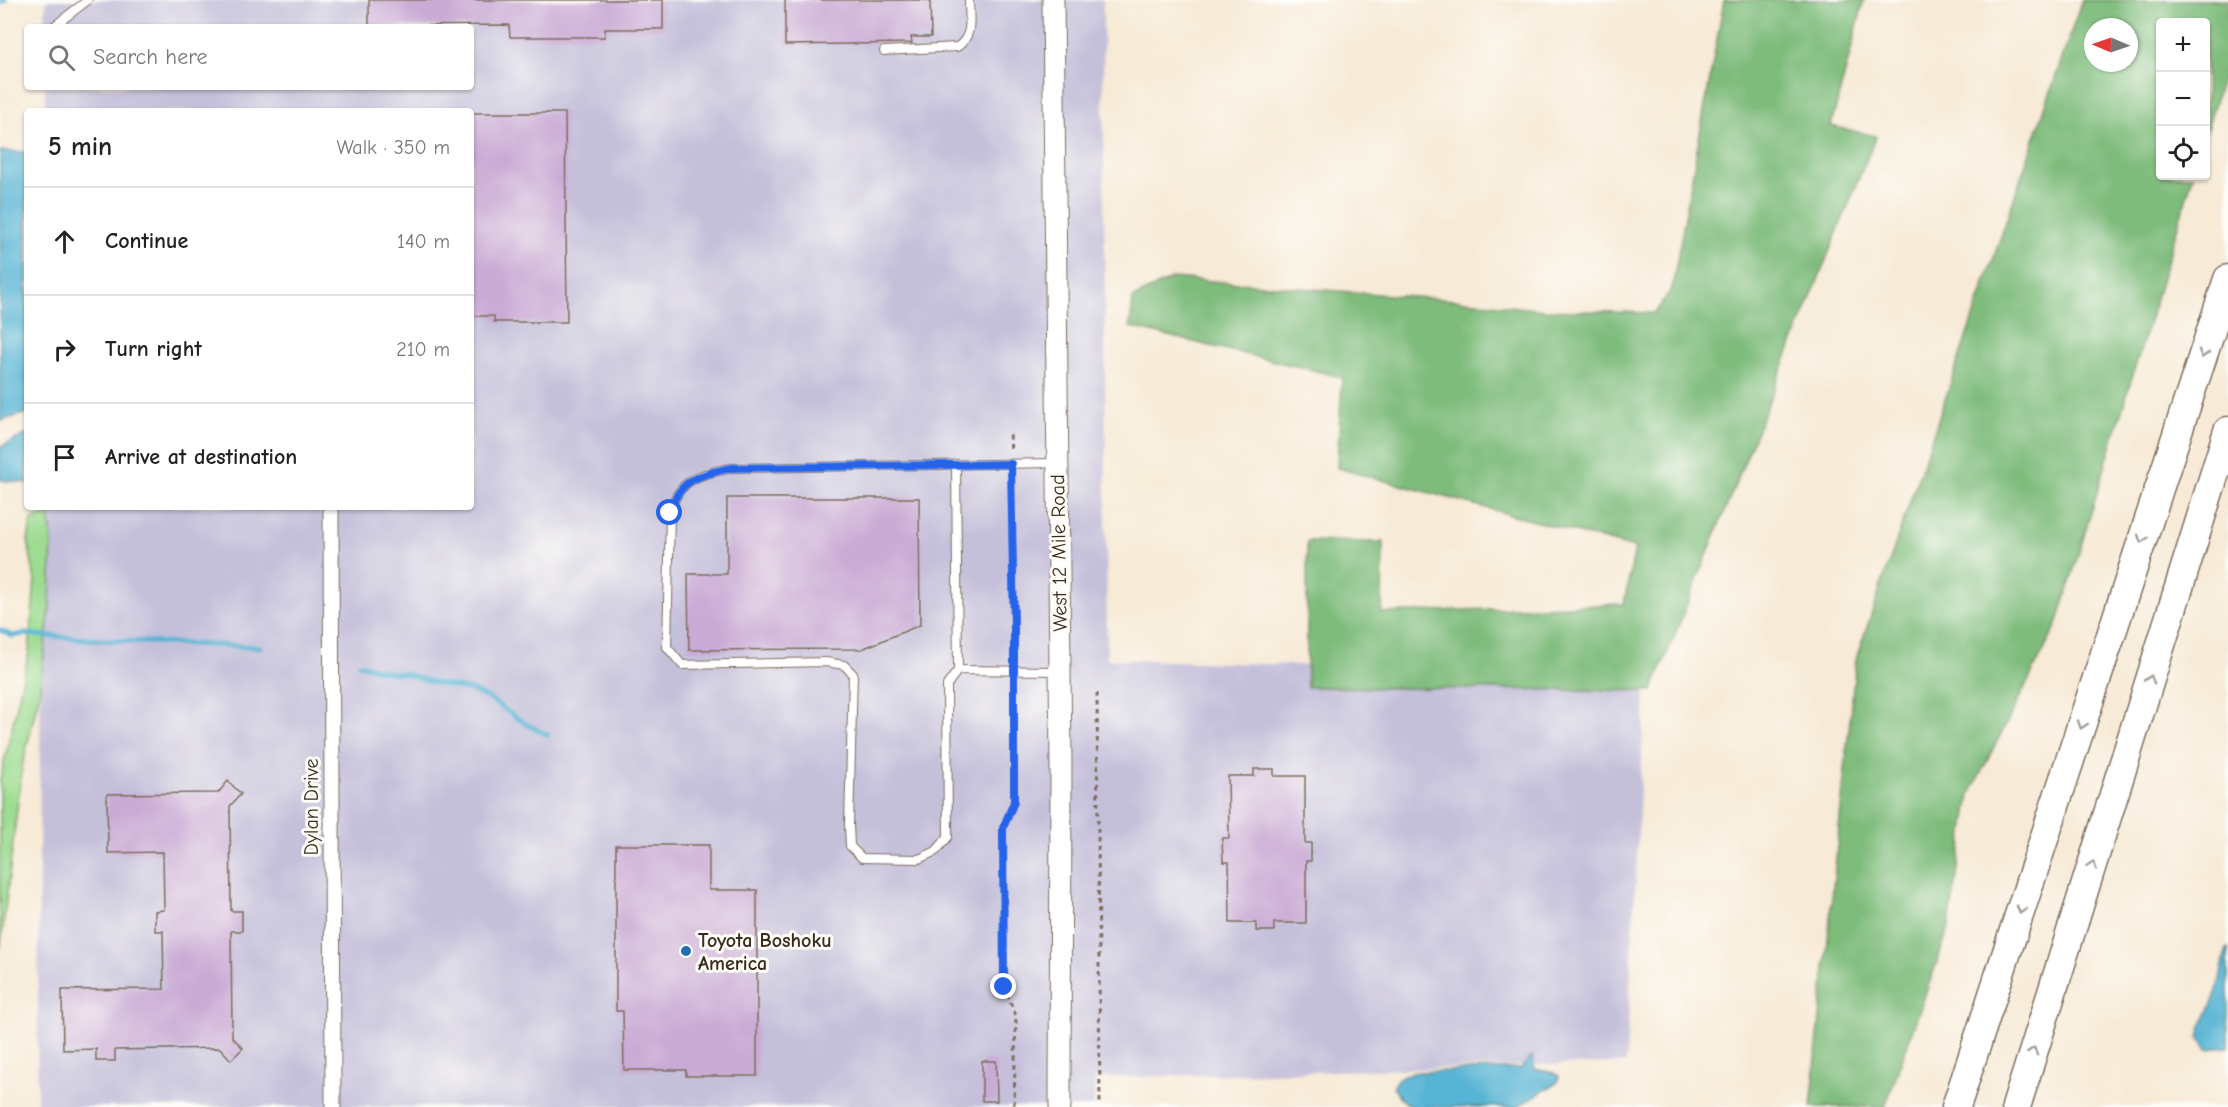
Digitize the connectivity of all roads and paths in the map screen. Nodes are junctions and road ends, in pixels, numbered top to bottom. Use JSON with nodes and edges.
{"nodes":[{"id":1,"x":88,"y":0,"type":"edge"},
{"id":2,"x":969,"y":0,"type":"edge"},
{"id":3,"x":1053,"y":0,"type":"edge"},
{"id":4,"x":57,"y":24,"type":"edge"},
{"id":5,"x":884,"y":51,"type":"dead end"},
{"id":6,"x":2228,"y":279,"type":"edge"},
{"id":7,"x":2228,"y":431,"type":"edge"},
{"id":8,"x":1010,"y":435,"type":"dead end"},
{"id":9,"x":1058,"y":463,"type":"junction"},
{"id":10,"x":956,"y":464,"type":"junction"},
{"id":11,"x":1011,"y":464,"type":"junction"},
{"id":12,"x":331,"y":510,"type":"edge"},
{"id":13,"x":958,"y":670,"type":"junction"},
{"id":14,"x":1014,"y":671,"type":"junction"},
{"id":15,"x":1060,"y":671,"type":"junction"},
{"id":16,"x":1097,"y":693,"type":"dead end"},
{"id":17,"x":333,"y":1107,"type":"edge"},
{"id":18,"x":1014,"y":1107,"type":"edge"},
{"id":19,"x":1060,"y":1107,"type":"edge"},
{"id":20,"x":1100,"y":1107,"type":"edge"},
{"id":21,"x":1956,"y":1107,"type":"edge"},
{"id":22,"x":2016,"y":1107,"type":"edge"}],
"edges":[{"from":1,"to":4,"type":"lane"},
{"from":2,"to":5,"type":"lane"},
{"from":3,"to":9,"type":"main road","name":"West 12 Mile Road"},
{"from":6,"to":21,"type":"highway","one_way":true},
{"from":22,"to":7,"type":"highway","one_way":true},
{"from":8,"to":11,"type":"path"},
{"from":9,"to":11,"type":"lane"},
{"from":9,"to":15,"type":"main road","name":"West 12 Mile Road"},
{"from":10,"to":11,"type":"lane"},
{"from":10,"to":13,"type":"lane"},
{"from":10,"to":13,"type":"lane"},
{"from":11,"to":14,"type":"path"},
{"from":12,"to":17,"type":"street","name":"Dylan Drive"},
{"from":13,"to":14,"type":"lane"},
{"from":14,"to":15,"type":"lane"},
{"from":14,"to":18,"type":"path"},
{"from":15,"to":19,"type":"main road","name":"West 12 Mile Road"},
{"from":16,"to":20,"type":"path"}]}
